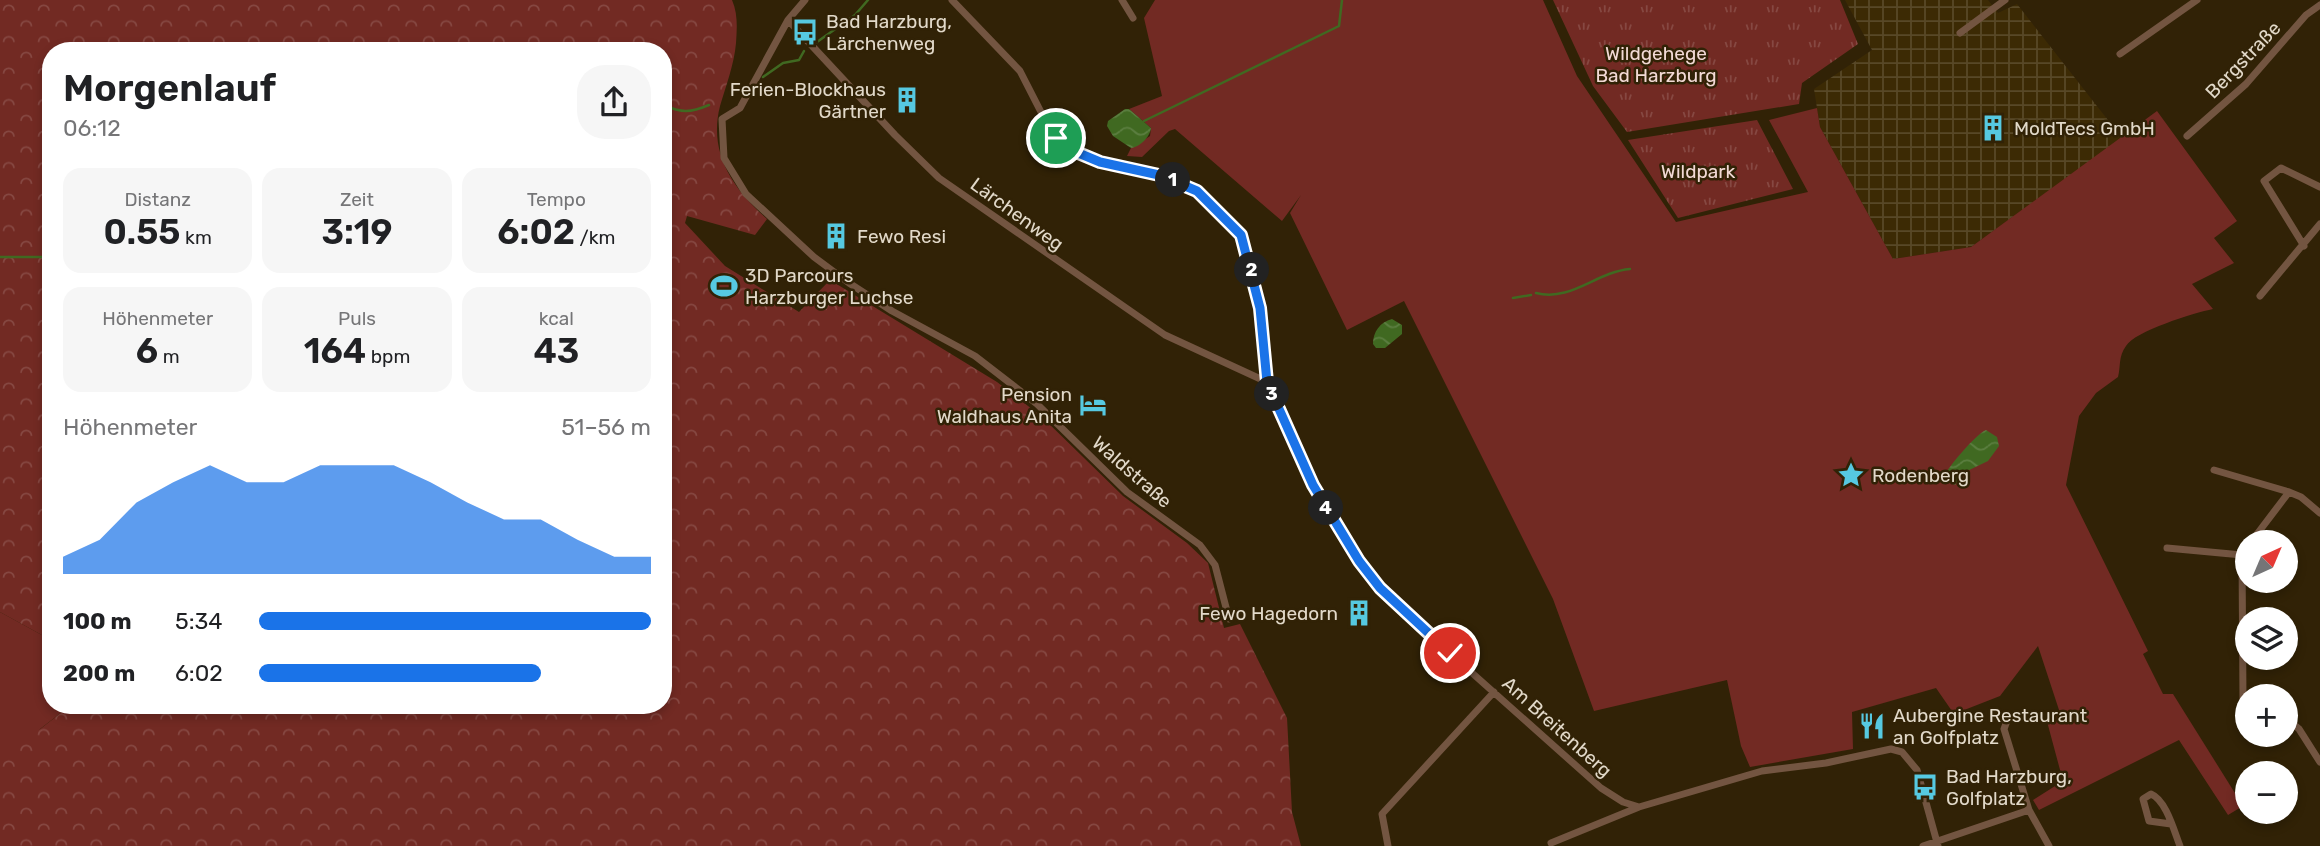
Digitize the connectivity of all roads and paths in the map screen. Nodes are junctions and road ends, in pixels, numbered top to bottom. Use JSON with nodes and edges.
{"nodes":[{"id":1,"x":805,"y":0,"type":"edge"},
{"id":2,"x":952,"y":0,"type":"edge"},
{"id":3,"x":1122,"y":0,"type":"edge"},
{"id":4,"x":2005,"y":0,"type":"edge"},
{"id":5,"x":2197,"y":0,"type":"edge"},
{"id":6,"x":2320,"y":5,"type":"edge"},
{"id":7,"x":1133,"y":18,"type":"dead end"},
{"id":8,"x":788,"y":20,"type":"junction"},
{"id":9,"x":1960,"y":33,"type":"dead end"},
{"id":10,"x":2120,"y":54,"type":"dead end"},
{"id":11,"x":2188,"y":136,"type":"dead end"},
{"id":12,"x":2320,"y":187,"type":"edge"},
{"id":13,"x":2320,"y":224,"type":"edge"},
{"id":14,"x":2304,"y":246,"type":"junction"},
{"id":15,"x":2260,"y":296,"type":"dead end"},
{"id":16,"x":1267,"y":382,"type":"junction"},
{"id":17,"x":2214,"y":470,"type":"dead end"},
{"id":18,"x":2289,"y":492,"type":"junction"},
{"id":19,"x":2320,"y":513,"type":"edge"},
{"id":20,"x":2260,"y":530,"type":"edge"},
{"id":21,"x":2167,"y":548,"type":"dead end"},
{"id":22,"x":2235,"y":551,"type":"edge"},
{"id":23,"x":2244,"y":593,"type":"edge"},
{"id":24,"x":1229,"y":619,"type":"dead end"},
{"id":25,"x":2243,"y":684,"type":"edge"},
{"id":26,"x":1494,"y":692,"type":"junction"},
{"id":27,"x":2008,"y":718,"type":"dead end"},
{"id":28,"x":2298,"y":728,"type":"edge"},
{"id":29,"x":2320,"y":762,"type":"edge"},
{"id":30,"x":1639,"y":807,"type":"junction"},
{"id":31,"x":2029,"y":810,"type":"junction"},
{"id":32,"x":2171,"y":824,"type":"junction"},
{"id":33,"x":1551,"y":843,"type":"dead end"},
{"id":34,"x":1937,"y":844,"type":"edge"},
{"id":35,"x":1388,"y":846,"type":"edge"},
{"id":36,"x":1923,"y":846,"type":"edge"},
{"id":37,"x":2049,"y":846,"type":"edge"},
{"id":38,"x":2180,"y":846,"type":"edge"}],
"edges":[{"from":1,"to":8,"type":"street"},
{"from":2,"to":16,"type":"street","name":"Am Breitenberg"},
{"from":3,"to":7,"type":"street"},
{"from":4,"to":9,"type":"street"},
{"from":5,"to":10,"type":"street"},
{"from":6,"to":11,"type":"street","name":"Bergstraße"},
{"from":8,"to":16,"type":"street","name":"Lärchenweg"},
{"from":8,"to":24,"type":"street","name":"Waldstraße"},
{"from":12,"to":14,"type":"street"},
{"from":13,"to":14,"type":"street"},
{"from":14,"to":15,"type":"street"},
{"from":16,"to":26,"type":"street","name":"Am Breitenberg"},
{"from":17,"to":18,"type":"street"},
{"from":18,"to":19,"type":"street"},
{"from":18,"to":20,"type":"street"},
{"from":21,"to":22,"type":"street"},
{"from":23,"to":25,"type":"street"},
{"from":26,"to":30,"type":"street","name":"Am Breitenberg"},
{"from":26,"to":35,"type":"street"},
{"from":27,"to":31,"type":"street"},
{"from":28,"to":29,"type":"street"},
{"from":30,"to":33,"type":"street"},
{"from":30,"to":34,"type":"street"},
{"from":31,"to":34,"type":"street"},
{"from":31,"to":37,"type":"street"},
{"from":32,"to":32,"type":"street"},
{"from":32,"to":38,"type":"street"},
{"from":34,"to":36,"type":"street"}]}
